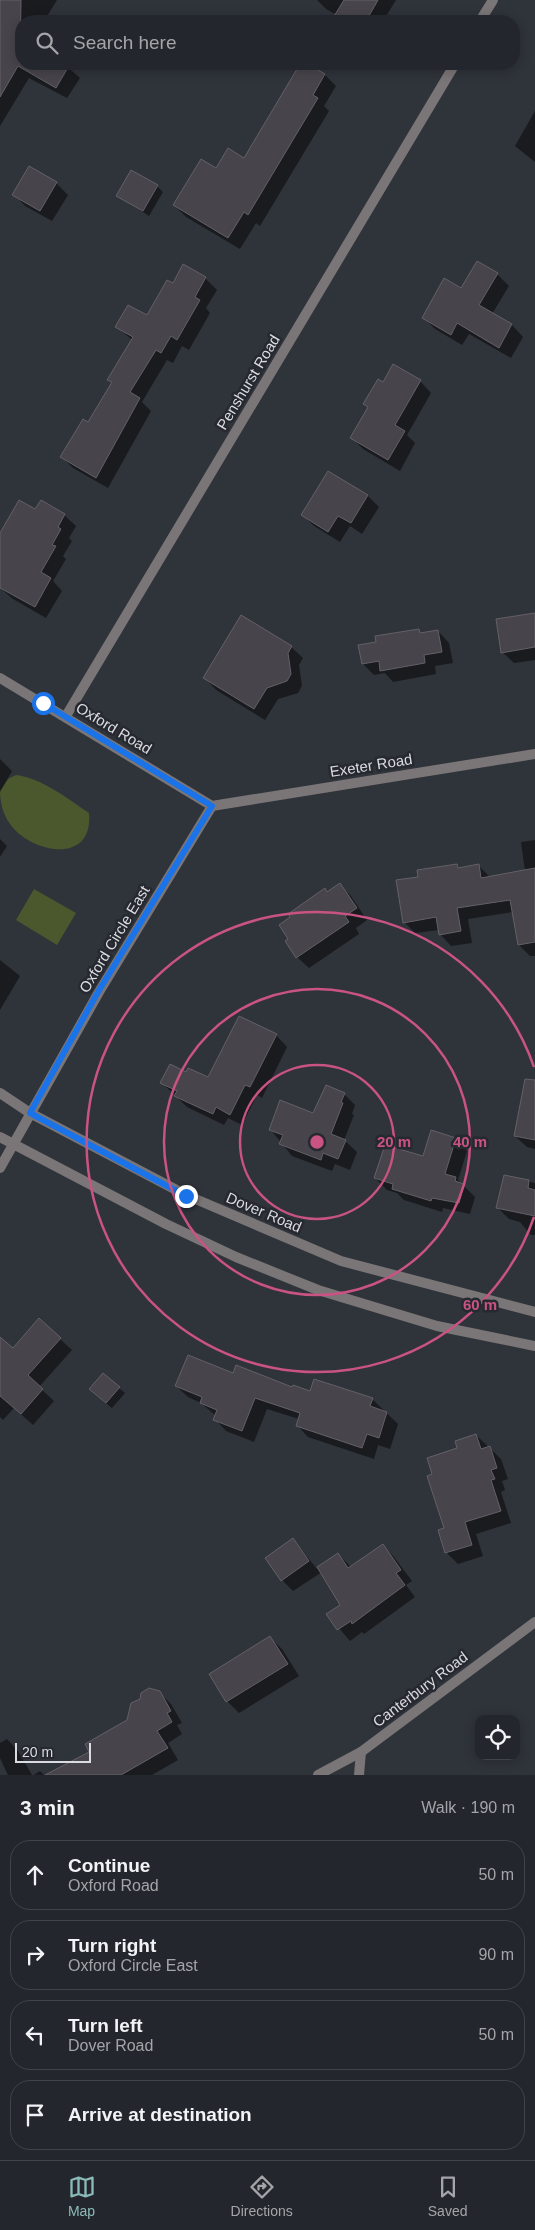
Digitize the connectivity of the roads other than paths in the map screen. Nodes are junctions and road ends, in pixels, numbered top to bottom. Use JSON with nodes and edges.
{"nodes":[{"id":1,"x":492,"y":0,"type":"edge"},
{"id":2,"x":483,"y":15,"type":"edge"},
{"id":3,"x":451,"y":70,"type":"edge"},
{"id":4,"x":0,"y":678,"type":"edge"},
{"id":5,"x":66,"y":716,"type":"junction"},
{"id":6,"x":535,"y":754,"type":"edge"},
{"id":7,"x":212,"y":806,"type":"junction"},
{"id":8,"x":0,"y":1093,"type":"edge"},
{"id":9,"x":30,"y":1113,"type":"junction"},
{"id":10,"x":0,"y":1137,"type":"edge"},
{"id":11,"x":14,"y":1145,"type":"junction"},
{"id":12,"x":0,"y":1168,"type":"edge"},
{"id":13,"x":535,"y":1312,"type":"edge"},
{"id":14,"x":535,"y":1346,"type":"edge"},
{"id":15,"x":535,"y":1622,"type":"edge"},
{"id":16,"x":360,"y":1752,"type":"junction"},
{"id":17,"x":318,"y":1775,"type":"edge"},
{"id":18,"x":359,"y":1775,"type":"edge"}],
"edges":[{"from":1,"to":2,"type":"street"},
{"from":3,"to":5,"type":"street","name":"Penshurst Road"},
{"from":4,"to":5,"type":"street","name":"Oxford Road"},
{"from":5,"to":7,"type":"street","name":"Oxford Road"},
{"from":6,"to":7,"type":"street","name":"Exeter Road"},
{"from":7,"to":9,"type":"street","name":"Oxford Circle East"},
{"from":8,"to":9,"type":"street","name":"Dover Road"},
{"from":9,"to":11,"type":"street","name":"Oxford Circle East"},
{"from":9,"to":13,"type":"street","name":"Dover Road"},
{"from":10,"to":11,"type":"street"},
{"from":11,"to":12,"type":"street","name":"Oxford Circle East"},
{"from":11,"to":14,"type":"street"},
{"from":15,"to":16,"type":"street","name":"Canterbury Road"},
{"from":16,"to":17,"type":"street","name":"Canterbury Road"},
{"from":16,"to":18,"type":"street"}]}
